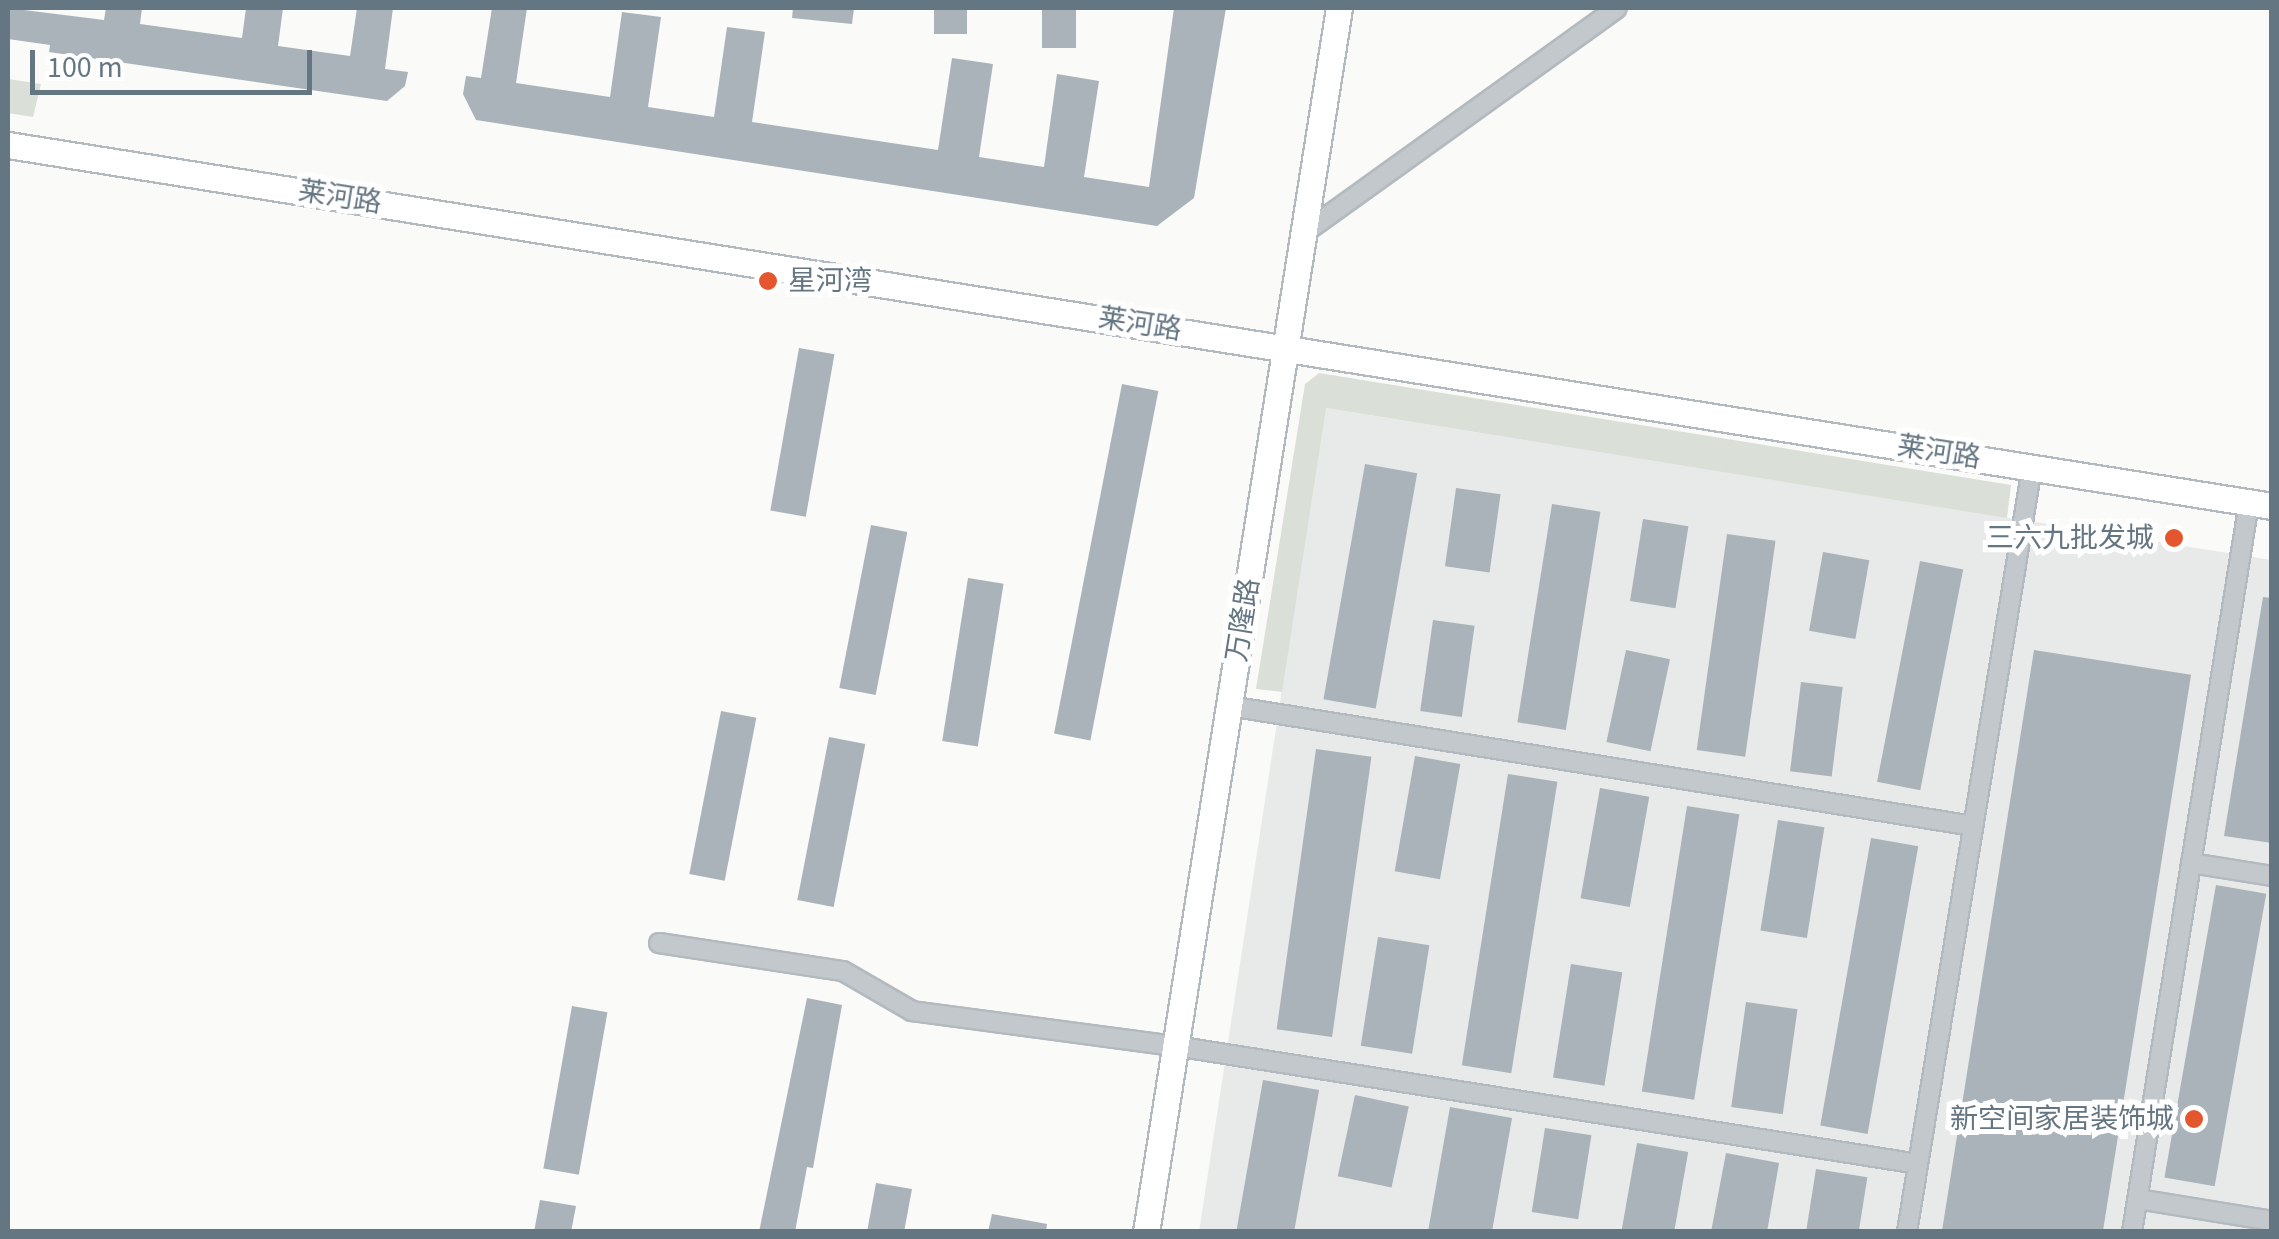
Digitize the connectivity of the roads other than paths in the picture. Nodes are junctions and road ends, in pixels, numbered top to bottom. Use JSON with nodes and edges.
{"nodes":[{"id":1,"x":1340,"y":8,"type":"edge"},
{"id":2,"x":1618,"y":8,"type":"edge"},
{"id":3,"x":8,"y":145,"type":"edge"},
{"id":4,"x":1304,"y":233,"type":"junction"},
{"id":5,"x":1286,"y":347,"type":"junction"},
{"id":6,"x":2032,"y":467,"type":"junction"},
{"id":7,"x":2260,"y":504,"type":"edge"},
{"id":8,"x":1229,"y":706,"type":"junction"},
{"id":9,"x":1973,"y":826,"type":"junction"},
{"id":10,"x":2191,"y":864,"type":"junction"},
{"id":11,"x":2272,"y":876,"type":"edge"},
{"id":12,"x":658,"y":942,"type":"dead end"},
{"id":13,"x":1175,"y":1046,"type":"junction"},
{"id":14,"x":1918,"y":1164,"type":"junction"},
{"id":15,"x":2138,"y":1200,"type":"junction"},
{"id":16,"x":2272,"y":1220,"type":"edge"},
{"id":17,"x":1146,"y":1232,"type":"edge"},
{"id":18,"x":1907,"y":1232,"type":"edge"},
{"id":19,"x":2132,"y":1232,"type":"edge"}],
"edges":[{"from":1,"to":4,"type":"street","name":"万隆路"},
{"from":2,"to":4,"type":"street"},
{"from":3,"to":5,"type":"street","name":"莱河路"},
{"from":4,"to":5,"type":"street","name":"万隆路"},
{"from":5,"to":6,"type":"street","name":"莱河路"},
{"from":5,"to":8,"type":"street","name":"万隆路"},
{"from":6,"to":7,"type":"street","name":"莱河路"},
{"from":6,"to":9,"type":"street"},
{"from":7,"to":10,"type":"street"},
{"from":8,"to":9,"type":"street"},
{"from":8,"to":13,"type":"street","name":"万隆路"},
{"from":9,"to":14,"type":"street"},
{"from":10,"to":11,"type":"street"},
{"from":10,"to":15,"type":"street"},
{"from":12,"to":13,"type":"street"},
{"from":13,"to":14,"type":"street"},
{"from":13,"to":17,"type":"street","name":"万隆路"},
{"from":14,"to":18,"type":"street"},
{"from":15,"to":16,"type":"street"},
{"from":15,"to":19,"type":"street"}]}
